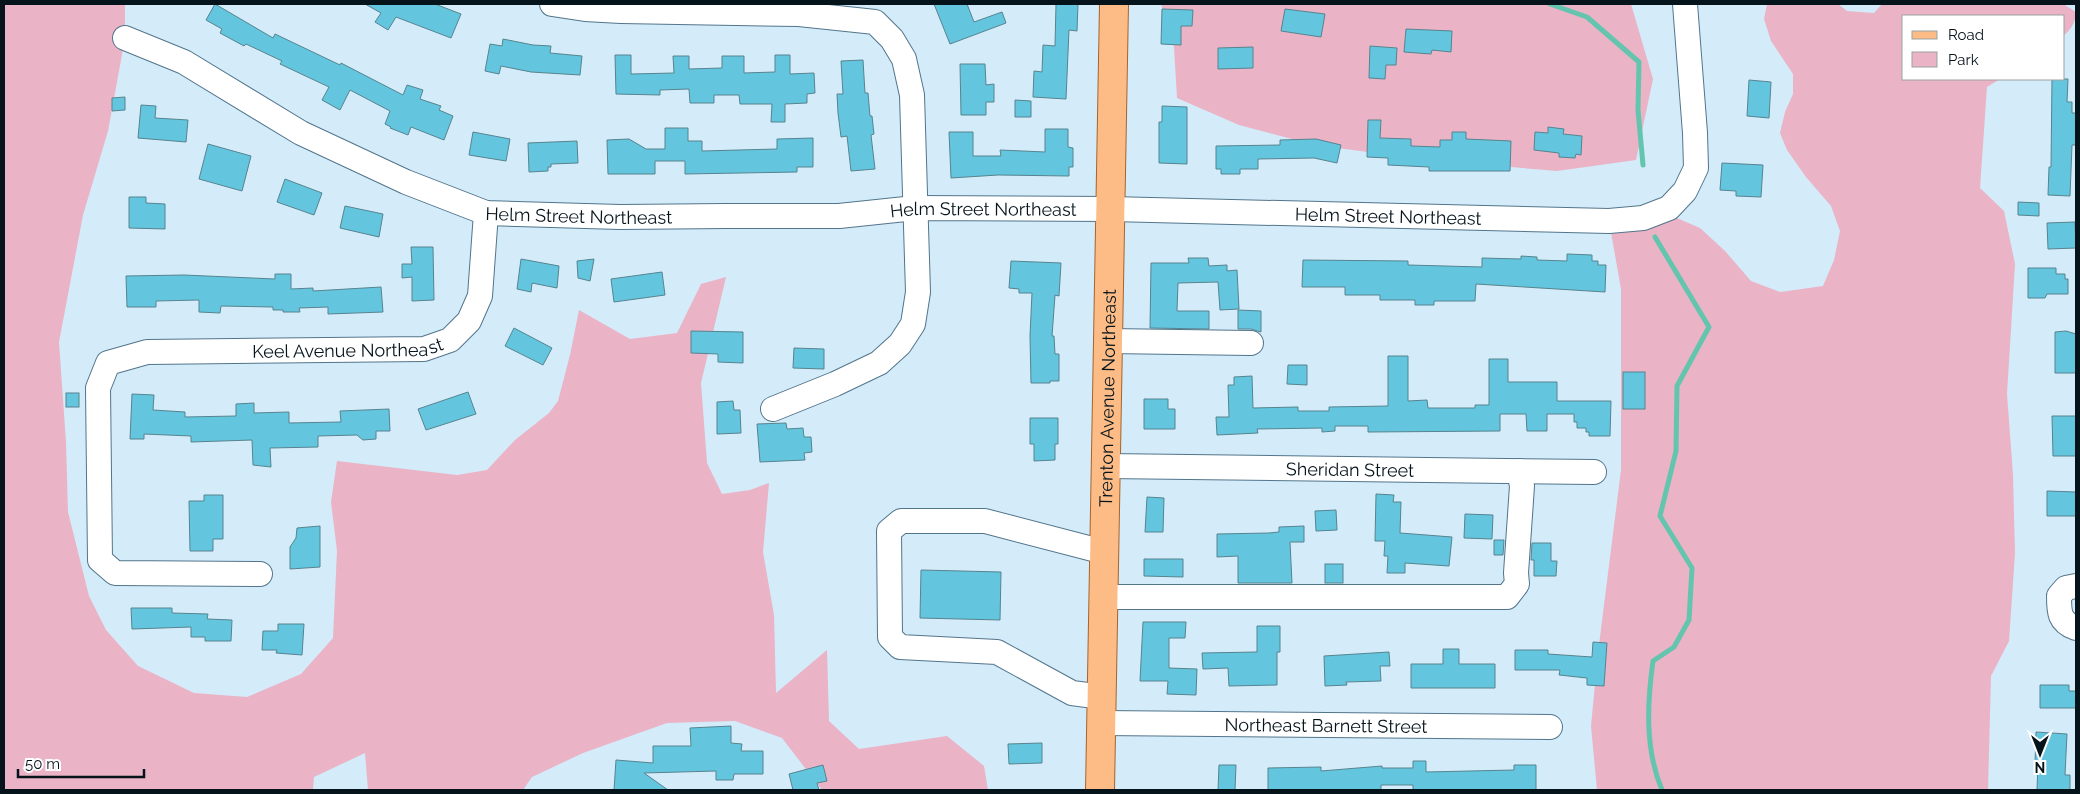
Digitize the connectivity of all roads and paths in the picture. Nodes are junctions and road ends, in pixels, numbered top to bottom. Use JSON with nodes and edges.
{"nodes":[{"id":1,"x":552,"y":4,"type":"edge"},
{"id":2,"x":1114,"y":4,"type":"edge"},
{"id":3,"x":1685,"y":4,"type":"edge"},
{"id":4,"x":125,"y":38,"type":"dead end"},
{"id":5,"x":914,"y":208,"type":"junction"},
{"id":6,"x":1111,"y":209,"type":"junction"},
{"id":7,"x":486,"y":213,"type":"junction"},
{"id":8,"x":1108,"y":341,"type":"junction"},
{"id":9,"x":1251,"y":344,"type":"dead end"},
{"id":10,"x":773,"y":409,"type":"dead end"},
{"id":11,"x":1106,"y":466,"type":"junction"},
{"id":12,"x":1519,"y":471,"type":"junction"},
{"id":13,"x":1594,"y":472,"type":"dead end"},
{"id":14,"x":1104,"y":552,"type":"junction"},
{"id":15,"x":260,"y":574,"type":"dead end"},
{"id":16,"x":2076,"y":586,"type":"edge"},
{"id":17,"x":2076,"y":593,"type":"edge"},
{"id":18,"x":1104,"y":597,"type":"junction"},
{"id":19,"x":2076,"y":616,"type":"edge"},
{"id":20,"x":2076,"y":628,"type":"edge"},
{"id":21,"x":1102,"y":710,"type":"junction"},
{"id":22,"x":1550,"y":727,"type":"dead end"},
{"id":23,"x":1100,"y":790,"type":"edge"}],
"edges":[{"from":1,"to":5,"type":"street"},
{"from":2,"to":6,"type":"main road","name":"Trenton Avenue Northeast"},
{"from":3,"to":6,"type":"street","name":"Helm Street Northeast"},
{"from":4,"to":7,"type":"street","name":"Helm Street Northeast"},
{"from":5,"to":6,"type":"street","name":"Helm Street Northeast"},
{"from":5,"to":7,"type":"street","name":"Helm Street Northeast"},
{"from":5,"to":10,"type":"street"},
{"from":6,"to":8,"type":"main road","name":"Trenton Avenue Northeast"},
{"from":7,"to":15,"type":"street","name":"Keel Avenue Northeast"},
{"from":8,"to":9,"type":"street"},
{"from":8,"to":11,"type":"main road","name":"Trenton Avenue Northeast"},
{"from":11,"to":12,"type":"street","name":"Sheridan Street"},
{"from":11,"to":14,"type":"main road","name":"Trenton Avenue Northeast"},
{"from":12,"to":13,"type":"street","name":"Sheridan Street"},
{"from":12,"to":18,"type":"street"},
{"from":14,"to":18,"type":"main road","name":"Trenton Avenue Northeast"},
{"from":14,"to":21,"type":"street","name":"Northeast Barnett Street"},
{"from":16,"to":20,"type":"street"},
{"from":17,"to":19,"type":"street"},
{"from":18,"to":21,"type":"main road","name":"Trenton Avenue Northeast"},
{"from":21,"to":22,"type":"street","name":"Northeast Barnett Street"},
{"from":21,"to":23,"type":"main road","name":"Trenton Avenue Northeast"}]}
